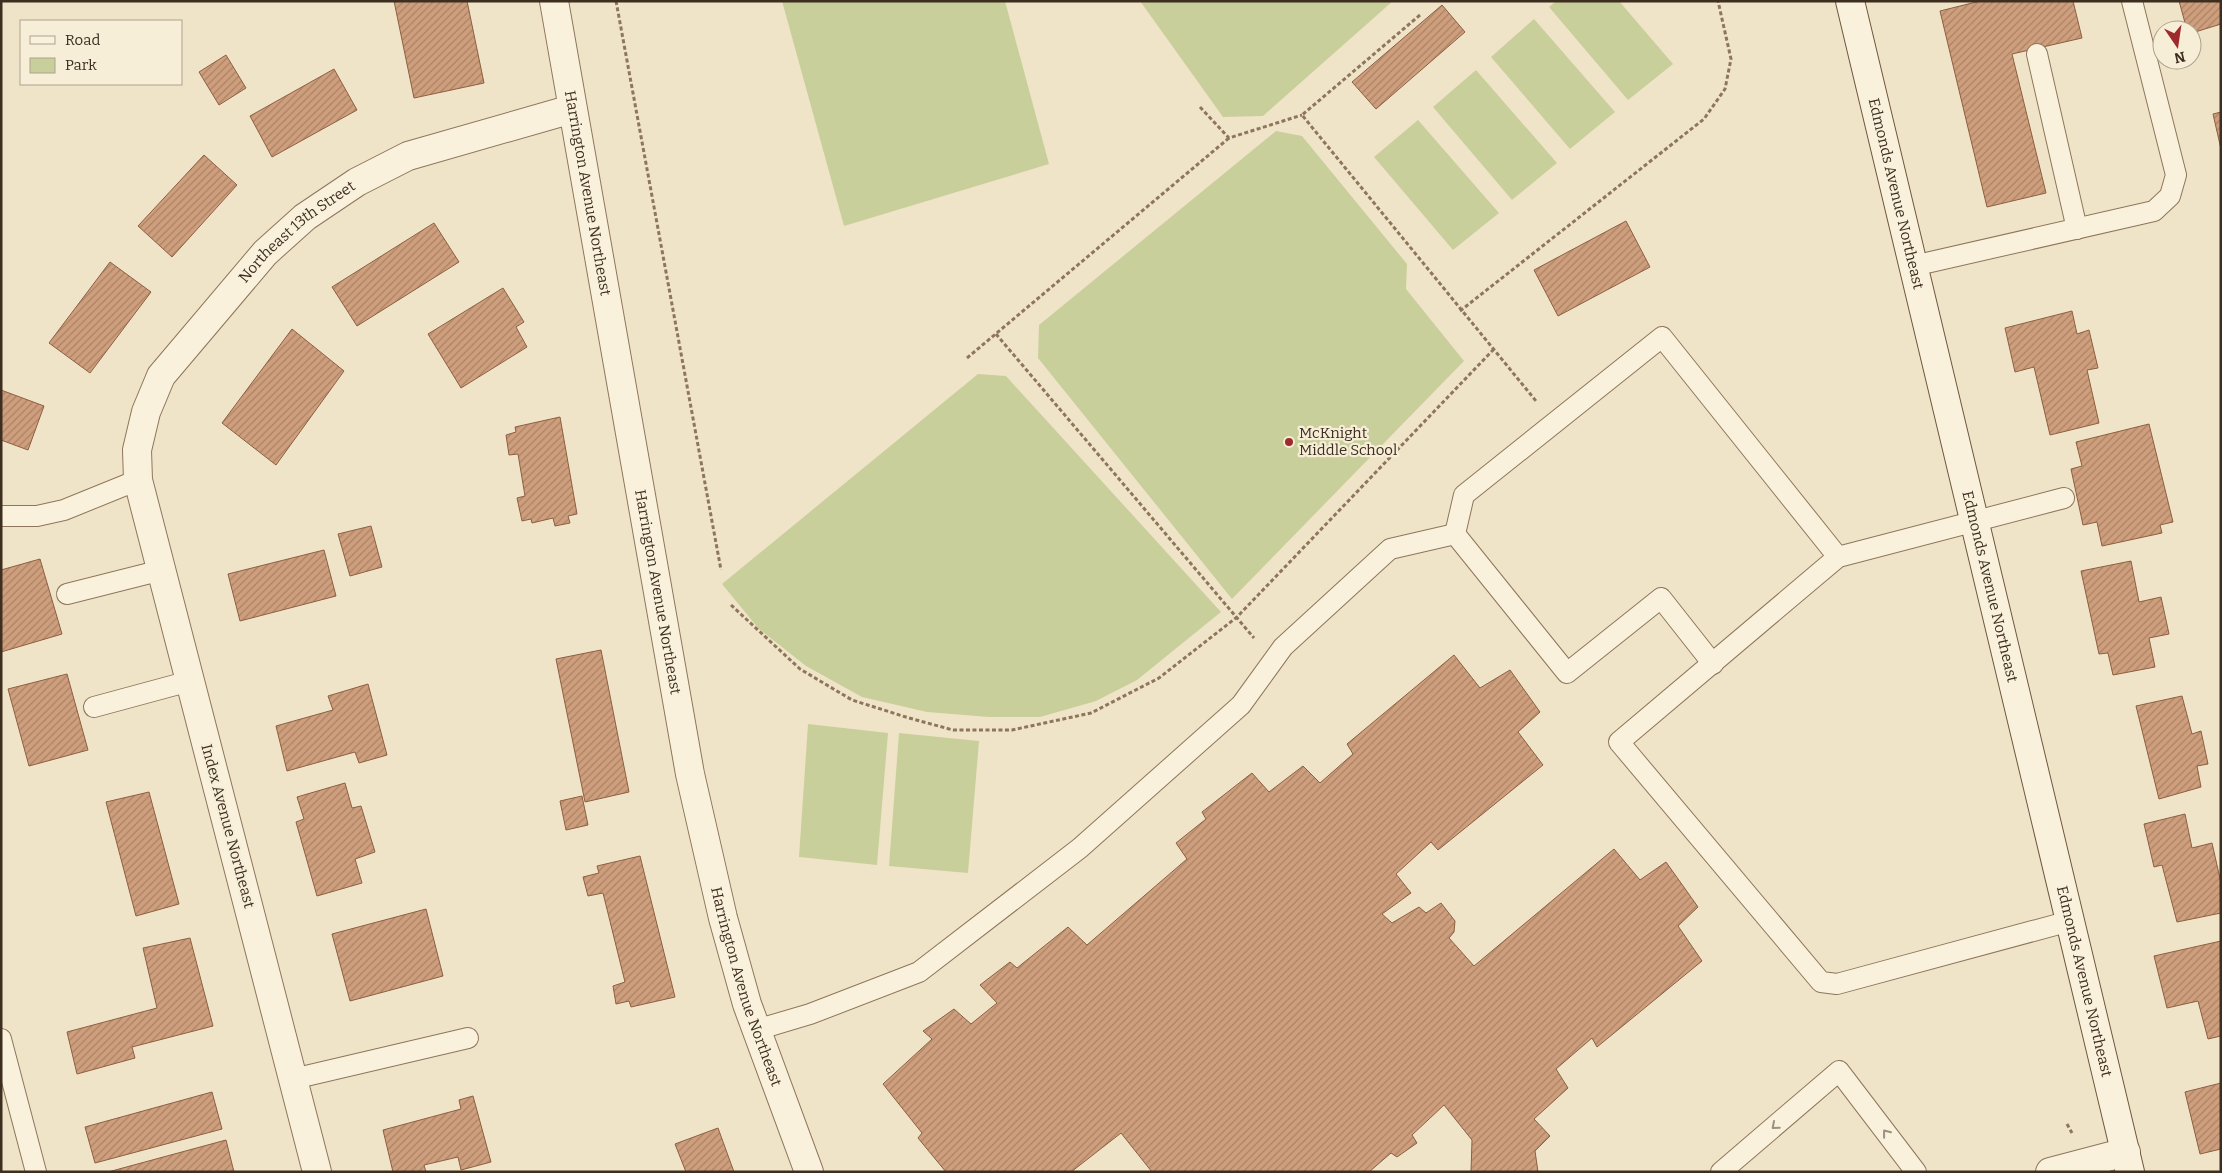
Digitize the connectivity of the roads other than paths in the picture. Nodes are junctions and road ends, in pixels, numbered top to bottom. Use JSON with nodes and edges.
{"nodes":[{"id":1,"x":554,"y":1,"type":"edge"},
{"id":2,"x":1850,"y":1,"type":"edge"},
{"id":3,"x":2132,"y":1,"type":"edge"},
{"id":4,"x":2037,"y":54,"type":"dead end"},
{"id":5,"x":572,"y":109,"type":"junction"},
{"id":6,"x":2078,"y":229,"type":"junction"},
{"id":7,"x":1913,"y":266,"type":"junction"},
{"id":8,"x":138,"y":480,"type":"junction"},
{"id":9,"x":2064,"y":498,"type":"dead end"},
{"id":10,"x":1,"y":516,"type":"edge"},
{"id":11,"x":1973,"y":522,"type":"junction"},
{"id":12,"x":1456,"y":534,"type":"junction"},
{"id":13,"x":1838,"y":557,"type":"junction"},
{"id":14,"x":162,"y":570,"type":"junction"},
{"id":15,"x":66,"y":594,"type":"dead end"},
{"id":16,"x":1713,"y":664,"type":"junction"},
{"id":17,"x":190,"y":682,"type":"junction"},
{"id":18,"x":94,"y":706,"type":"dead end"},
{"id":19,"x":2070,"y":922,"type":"junction"},
{"id":20,"x":756,"y":1030,"type":"junction"},
{"id":21,"x":468,"y":1038,"type":"dead end"},
{"id":22,"x":1,"y":1039,"type":"edge"},
{"id":23,"x":293,"y":1079,"type":"junction"},
{"id":24,"x":2128,"y":1162,"type":"edge"},
{"id":25,"x":36,"y":1172,"type":"edge"},
{"id":26,"x":317,"y":1172,"type":"edge"},
{"id":27,"x":809,"y":1172,"type":"edge"},
{"id":28,"x":1721,"y":1172,"type":"edge"},
{"id":29,"x":1916,"y":1172,"type":"edge"},
{"id":30,"x":2050,"y":1172,"type":"edge"}],
"edges":[{"from":1,"to":5,"type":"street","name":"Harrington Avenue Northeast"},
{"from":2,"to":7,"type":"street","name":"Edmonds Avenue Northeast"},
{"from":3,"to":6,"type":"lane"},
{"from":4,"to":6,"type":"lane"},
{"from":5,"to":8,"type":"street","name":"Northeast 13th Street"},
{"from":5,"to":20,"type":"street","name":"Harrington Avenue Northeast"},
{"from":6,"to":7,"type":"lane"},
{"from":7,"to":11,"type":"street","name":"Edmonds Avenue Northeast"},
{"from":8,"to":10,"type":"lane"},
{"from":8,"to":14,"type":"street","name":"Index Avenue Northeast"},
{"from":9,"to":11,"type":"lane"},
{"from":11,"to":13,"type":"lane"},
{"from":11,"to":19,"type":"street","name":"Edmonds Avenue Northeast"},
{"from":12,"to":13,"type":"lane"},
{"from":12,"to":16,"type":"lane"},
{"from":12,"to":20,"type":"lane"},
{"from":13,"to":16,"type":"lane"},
{"from":14,"to":15,"type":"lane"},
{"from":14,"to":17,"type":"street","name":"Index Avenue Northeast"},
{"from":16,"to":19,"type":"lane"},
{"from":17,"to":18,"type":"lane"},
{"from":17,"to":23,"type":"street","name":"Index Avenue Northeast"},
{"from":19,"to":24,"type":"street","name":"Edmonds Avenue Northeast"},
{"from":20,"to":27,"type":"street","name":"Harrington Avenue Northeast"},
{"from":21,"to":23,"type":"lane"},
{"from":22,"to":25,"type":"lane"},
{"from":23,"to":26,"type":"street","name":"Index Avenue Northeast"},
{"from":24,"to":30,"type":"street"},
{"from":29,"to":28,"type":"lane","one_way":true}]}
